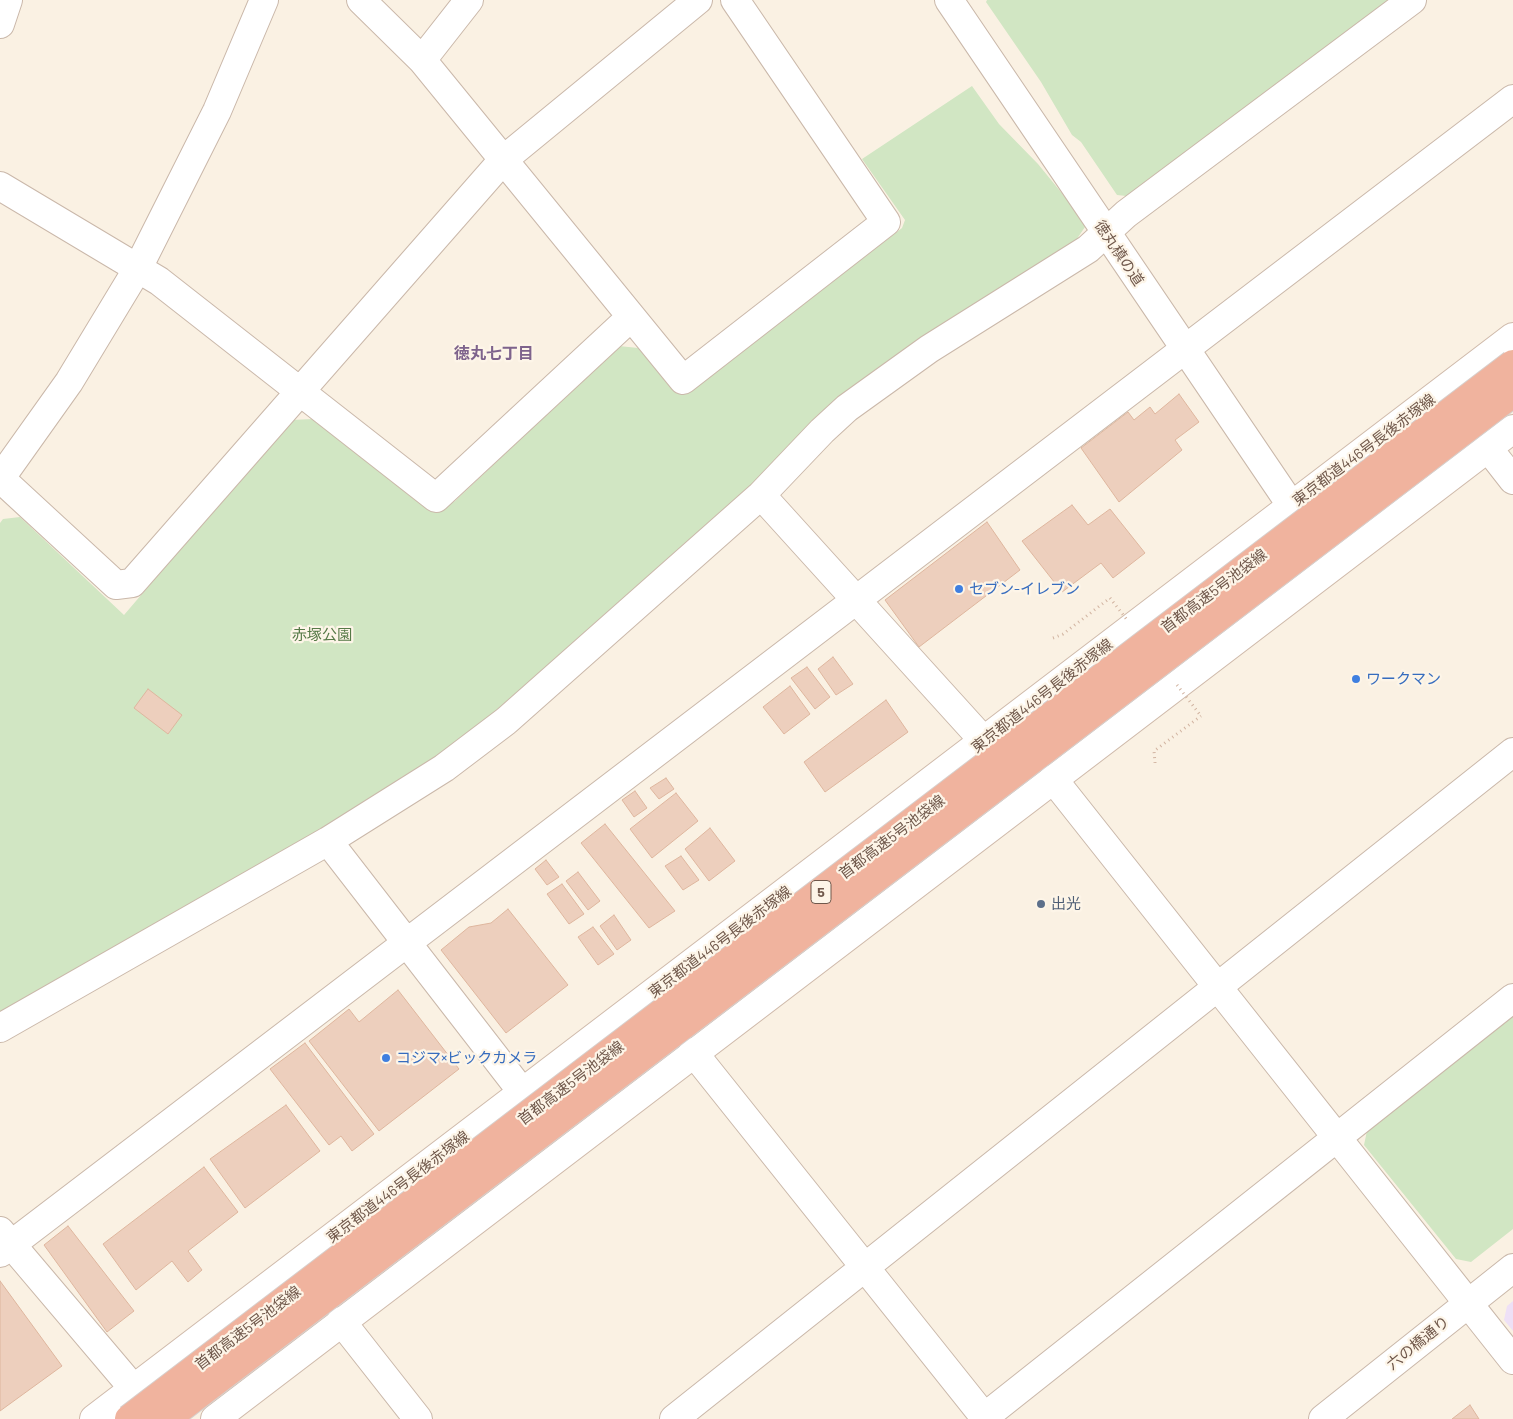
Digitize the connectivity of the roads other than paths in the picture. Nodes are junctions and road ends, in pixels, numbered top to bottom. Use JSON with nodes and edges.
{"nodes":[{"id":1,"x":8,"y":0,"type":"edge"},
{"id":2,"x":264,"y":0,"type":"edge"},
{"id":3,"x":361,"y":0,"type":"edge"},
{"id":4,"x":469,"y":0,"type":"edge"},
{"id":5,"x":698,"y":0,"type":"edge"},
{"id":6,"x":735,"y":0,"type":"edge"},
{"id":7,"x":949,"y":0,"type":"edge"},
{"id":8,"x":1412,"y":0,"type":"edge"},
{"id":9,"x":0,"y":24,"type":"edge"},
{"id":10,"x":422,"y":60,"type":"junction"},
{"id":11,"x":1513,"y":99,"type":"edge"},
{"id":12,"x":503,"y":160,"type":"junction"},
{"id":13,"x":0,"y":186,"type":"edge"},
{"id":14,"x":1106,"y":233,"type":"junction"},
{"id":15,"x":138,"y":268,"type":"junction"},
{"id":16,"x":631,"y":317,"type":"junction"},
{"id":17,"x":1513,"y":336,"type":"edge"},
{"id":18,"x":1184,"y":348,"type":"junction"},
{"id":19,"x":1513,"y":364,"type":"edge"},
{"id":20,"x":300,"y":393,"type":"junction"},
{"id":21,"x":1513,"y":393,"type":"edge"},
{"id":22,"x":1513,"y":429,"type":"edge"},
{"id":23,"x":1488,"y":448,"type":"junction"},
{"id":24,"x":0,"y":478,"type":"edge"},
{"id":25,"x":1513,"y":480,"type":"edge"},
{"id":26,"x":761,"y":495,"type":"junction"},
{"id":27,"x":1291,"y":505,"type":"junction"},
{"id":28,"x":854,"y":600,"type":"junction"},
{"id":29,"x":984,"y":741,"type":"junction"},
{"id":30,"x":1513,"y":752,"type":"edge"},
{"id":31,"x":1053,"y":779,"type":"junction"},
{"id":32,"x":328,"y":841,"type":"junction"},
{"id":33,"x":406,"y":942,"type":"junction"},
{"id":34,"x":1217,"y":988,"type":"junction"},
{"id":35,"x":1513,"y":998,"type":"edge"},
{"id":36,"x":0,"y":1028,"type":"edge"},
{"id":37,"x":693,"y":1052,"type":"junction"},
{"id":38,"x":523,"y":1093,"type":"junction"},
{"id":39,"x":1336,"y":1139,"type":"junction"},
{"id":40,"x":4,"y":1242,"type":"edge"},
{"id":41,"x":865,"y":1267,"type":"junction"},
{"id":42,"x":1513,"y":1268,"type":"edge"},
{"id":43,"x":1469,"y":1303,"type":"junction"},
{"id":44,"x":341,"y":1321,"type":"junction"},
{"id":45,"x":1513,"y":1360,"type":"edge"},
{"id":46,"x":133,"y":1388,"type":"junction"},
{"id":47,"x":984,"y":1418,"type":"edge"},
{"id":48,"x":94,"y":1419,"type":"edge"},
{"id":49,"x":129,"y":1419,"type":"edge"},
{"id":50,"x":166,"y":1419,"type":"edge"},
{"id":51,"x":215,"y":1419,"type":"edge"},
{"id":52,"x":418,"y":1419,"type":"edge"},
{"id":53,"x":674,"y":1419,"type":"edge"},
{"id":54,"x":1323,"y":1419,"type":"edge"}],
"edges":[{"from":1,"to":9,"type":"street"},
{"from":2,"to":15,"type":"street"},
{"from":3,"to":10,"type":"street"},
{"from":4,"to":10,"type":"street"},
{"from":5,"to":12,"type":"street"},
{"from":6,"to":16,"type":"street"},
{"from":7,"to":14,"type":"street","name":"徳丸槙の道"},
{"from":8,"to":14,"type":"street"},
{"from":10,"to":12,"type":"street"},
{"from":11,"to":18,"type":"street"},
{"from":12,"to":16,"type":"street"},
{"from":12,"to":20,"type":"street"},
{"from":13,"to":15,"type":"street"},
{"from":14,"to":18,"type":"street","name":"徳丸槙の道"},
{"from":14,"to":26,"type":"street"},
{"from":15,"to":20,"type":"street"},
{"from":15,"to":24,"type":"street"},
{"from":16,"to":20,"type":"street"},
{"from":17,"to":27,"type":"street","name":"東京都道446号長後赤塚線"},
{"from":18,"to":27,"type":"street","name":"徳丸槙の道"},
{"from":18,"to":28,"type":"street"},
{"from":19,"to":49,"type":"highway","name":"首都高速5号池袋線","number":"5","bridge":true},
{"from":20,"to":24,"type":"street"},
{"from":21,"to":50,"type":"highway","name":"首都高速5号池袋線","number":"5","bridge":true},
{"from":22,"to":23,"type":"street"},
{"from":23,"to":25,"type":"street"},
{"from":23,"to":31,"type":"street"},
{"from":26,"to":28,"type":"street"},
{"from":26,"to":32,"type":"street"},
{"from":27,"to":29,"type":"street","name":"東京都道446号長後赤塚線"},
{"from":28,"to":29,"type":"street"},
{"from":28,"to":33,"type":"street"},
{"from":29,"to":38,"type":"street","name":"東京都道446号長後赤塚線"},
{"from":30,"to":34,"type":"street"},
{"from":31,"to":34,"type":"street"},
{"from":31,"to":37,"type":"street"},
{"from":32,"to":33,"type":"street"},
{"from":32,"to":36,"type":"street"},
{"from":33,"to":38,"type":"street"},
{"from":33,"to":40,"type":"street"},
{"from":34,"to":39,"type":"street"},
{"from":34,"to":41,"type":"street"},
{"from":35,"to":39,"type":"street"},
{"from":37,"to":41,"type":"street"},
{"from":37,"to":44,"type":"street"},
{"from":38,"to":46,"type":"street","name":"東京都道446号長後赤塚線"},
{"from":39,"to":43,"type":"street"},
{"from":39,"to":47,"type":"street"},
{"from":40,"to":46,"type":"street"},
{"from":41,"to":47,"type":"street"},
{"from":41,"to":53,"type":"street"},
{"from":42,"to":43,"type":"street","name":"六の橋通り"},
{"from":43,"to":45,"type":"street"},
{"from":43,"to":54,"type":"street","name":"六の橋通り"},
{"from":44,"to":51,"type":"street"},
{"from":44,"to":52,"type":"street"},
{"from":46,"to":48,"type":"street","name":"東京都道446号長後赤塚線"}]}
